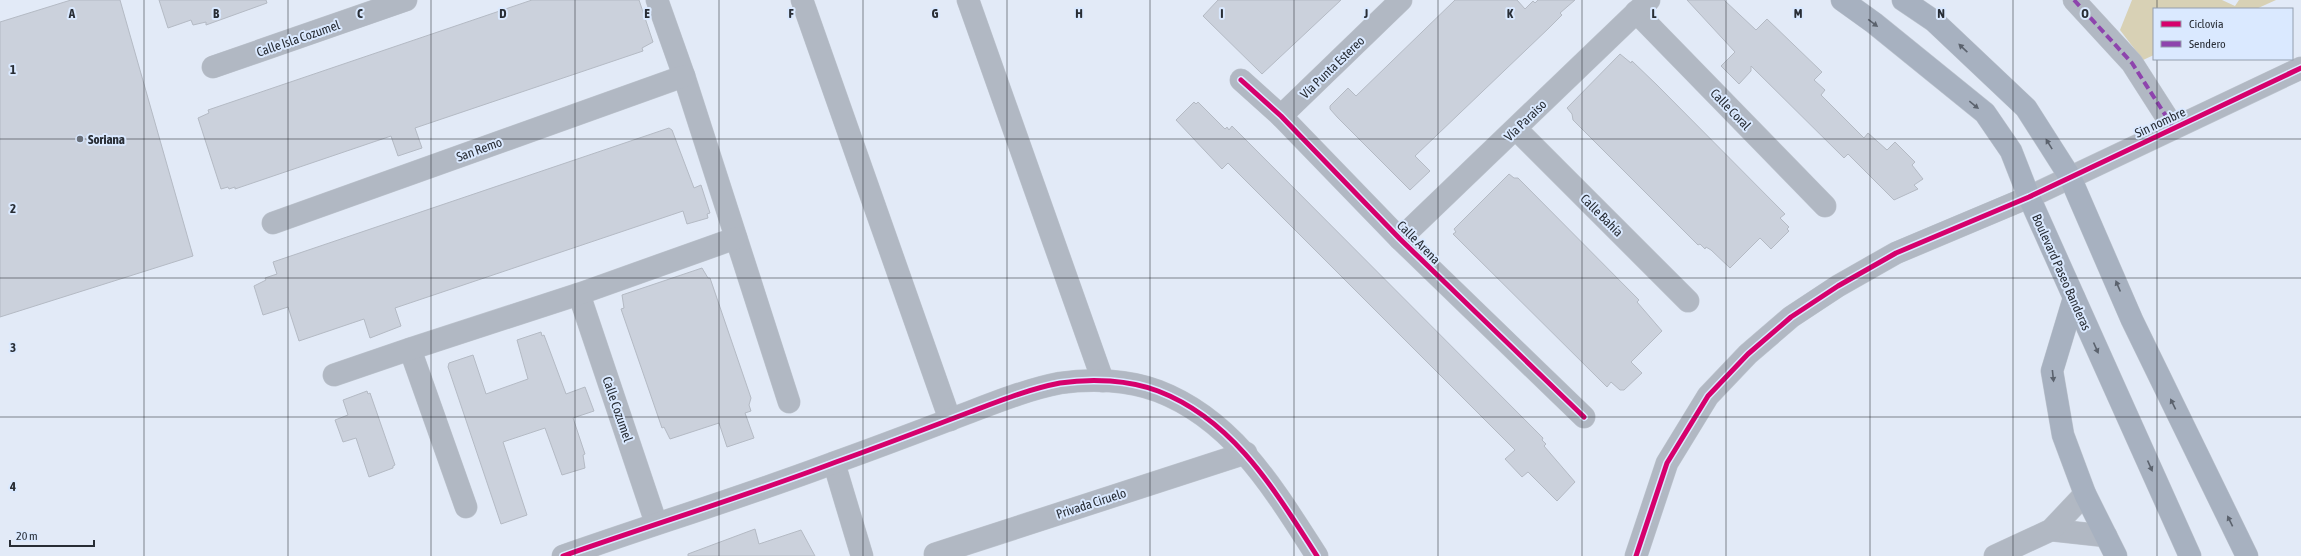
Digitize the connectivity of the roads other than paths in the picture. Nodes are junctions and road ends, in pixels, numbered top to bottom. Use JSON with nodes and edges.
{"nodes":[{"id":1,"x":406,"y":0,"type":"edge"},
{"id":2,"x":657,"y":0,"type":"edge"},
{"id":3,"x":802,"y":0,"type":"edge"},
{"id":4,"x":968,"y":0,"type":"edge"},
{"id":5,"x":1401,"y":0,"type":"edge"},
{"id":6,"x":1842,"y":0,"type":"edge"},
{"id":7,"x":1903,"y":0,"type":"edge"},
{"id":8,"x":2074,"y":0,"type":"edge"},
{"id":9,"x":1642,"y":6,"type":"edge"},
{"id":10,"x":213,"y":68,"type":"dead end"},
{"id":11,"x":2301,"y":68,"type":"edge"},
{"id":12,"x":684,"y":76,"type":"junction"},
{"id":13,"x":1241,"y":80,"type":"dead end"},
{"id":14,"x":1281,"y":116,"type":"junction"},
{"id":15,"x":2173,"y":127,"type":"junction"},
{"id":16,"x":1516,"y":129,"type":"junction"},
{"id":17,"x":2070,"y":178,"type":"junction"},
{"id":18,"x":2029,"y":197,"type":"junction"},
{"id":19,"x":1825,"y":206,"type":"dead end"},
{"id":20,"x":273,"y":223,"type":"dead end"},
{"id":21,"x":736,"y":238,"type":"junction"},
{"id":22,"x":1400,"y":239,"type":"junction"},
{"id":23,"x":579,"y":294,"type":"junction"},
{"id":24,"x":2074,"y":298,"type":"junction"},
{"id":25,"x":1688,"y":301,"type":"dead end"},
{"id":26,"x":410,"y":349,"type":"junction"},
{"id":27,"x":334,"y":376,"type":"dead end"},
{"id":28,"x":1103,"y":381,"type":"junction"},
{"id":29,"x":789,"y":402,"type":"dead end"},
{"id":30,"x":1584,"y":417,"type":"dead end"},
{"id":31,"x":950,"y":420,"type":"junction"},
{"id":32,"x":1246,"y":453,"type":"junction"},
{"id":33,"x":834,"y":463,"type":"junction"},
{"id":34,"x":2085,"y":494,"type":"junction"},
{"id":35,"x":466,"y":507,"type":"dead end"},
{"id":36,"x":656,"y":523,"type":"junction"},
{"id":37,"x":2051,"y":530,"type":"junction"},
{"id":38,"x":2106,"y":536,"type":"junction"},
{"id":39,"x":935,"y":554,"type":"dead end"},
{"id":40,"x":562,"y":556,"type":"edge"},
{"id":41,"x":862,"y":556,"type":"edge"},
{"id":42,"x":1317,"y":556,"type":"edge"},
{"id":43,"x":1636,"y":556,"type":"edge"},
{"id":44,"x":1995,"y":556,"type":"edge"},
{"id":45,"x":2116,"y":556,"type":"edge"},
{"id":46,"x":2190,"y":556,"type":"edge"},
{"id":47,"x":2247,"y":556,"type":"edge"}],
"edges":[{"from":1,"to":10,"type":"street","name":"Calle Isla Cozumel"},
{"from":2,"to":12,"type":"street"},
{"from":3,"to":31,"type":"street"},
{"from":4,"to":28,"type":"street"},
{"from":5,"to":14,"type":"street","name":"Vía Punta Estereo"},
{"from":6,"to":18,"type":"main road","name":"Boulevard Paseo Banderas","one_way":true},
{"from":17,"to":7,"type":"main road","one_way":true},
{"from":8,"to":15,"type":"street"},
{"from":9,"to":16,"type":"street","name":"Vía Paraiso"},
{"from":9,"to":19,"type":"street","name":"Calle Coral"},
{"from":11,"to":15,"type":"street","name":"Sin nombre"},
{"from":12,"to":20,"type":"street","name":"San Remo"},
{"from":12,"to":21,"type":"street"},
{"from":13,"to":14,"type":"street","name":"Calle Arena"},
{"from":14,"to":22,"type":"street","name":"Calle Arena"},
{"from":15,"to":17,"type":"street","name":"Sin nombre"},
{"from":16,"to":22,"type":"street","name":"Vía Paraiso"},
{"from":16,"to":25,"type":"street","name":"Calle Bahía"},
{"from":17,"to":18,"type":"street","name":"Sin nombre"},
{"from":47,"to":17,"type":"main road","one_way":true},
{"from":18,"to":24,"type":"main road","name":"Boulevard Paseo Banderas"},
{"from":18,"to":43,"type":"street","name":"Sin nombre"},
{"from":21,"to":23,"type":"street"},
{"from":21,"to":29,"type":"street"},
{"from":22,"to":30,"type":"street","name":"Calle Arena"},
{"from":23,"to":26,"type":"street"},
{"from":23,"to":36,"type":"street","name":"Calle Cozumel"},
{"from":24,"to":34,"type":"main road","one_way":true},
{"from":24,"to":46,"type":"main road","name":"Boulevard Paseo Banderas","one_way":true},
{"from":26,"to":27,"type":"street"},
{"from":26,"to":35,"type":"street"},
{"from":28,"to":31,"type":"street"},
{"from":28,"to":32,"type":"street"},
{"from":31,"to":33,"type":"street"},
{"from":32,"to":39,"type":"street","name":"Privada Ciruelo"},
{"from":32,"to":42,"type":"street"},
{"from":33,"to":36,"type":"street"},
{"from":33,"to":41,"type":"street"},
{"from":34,"to":37,"type":"street"},
{"from":34,"to":38,"type":"main road"},
{"from":36,"to":40,"type":"street"},
{"from":37,"to":38,"type":"street"},
{"from":37,"to":44,"type":"street"},
{"from":38,"to":45,"type":"main road"}]}
